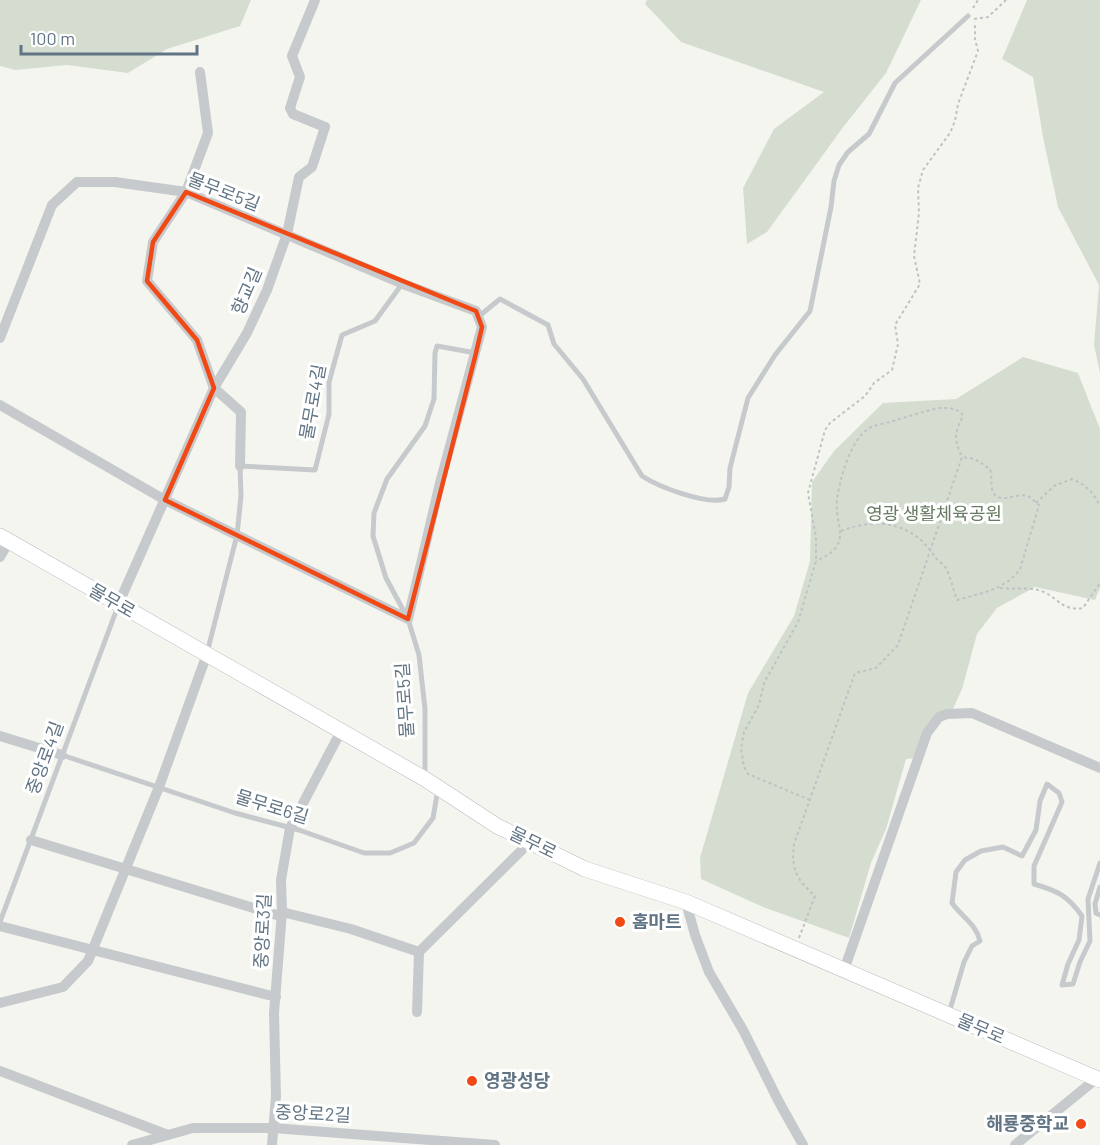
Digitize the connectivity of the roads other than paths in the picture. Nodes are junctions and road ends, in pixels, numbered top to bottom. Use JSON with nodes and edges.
{"nodes":[{"id":1,"x":315,"y":0,"type":"edge"},
{"id":2,"x":969,"y":16,"type":"road end"},
{"id":3,"x":200,"y":72,"type":"dead end"},
{"id":4,"x":186,"y":192,"type":"junction"},
{"id":5,"x":287,"y":234,"type":"junction"},
{"id":6,"x":403,"y":284,"type":"junction"},
{"id":7,"x":478,"y":317,"type":"junction"},
{"id":8,"x":0,"y":338,"type":"edge"},
{"id":9,"x":476,"y":353,"type":"junction"},
{"id":10,"x":214,"y":388,"type":"junction"},
{"id":11,"x":0,"y":405,"type":"edge"},
{"id":12,"x":240,"y":466,"type":"junction"},
{"id":13,"x":165,"y":500,"type":"junction"},
{"id":14,"x":237,"y":535,"type":"junction"},
{"id":15,"x":4,"y":538,"type":"edge"},
{"id":16,"x":0,"y":558,"type":"edge"},
{"id":17,"x":118,"y":605,"type":"junction"},
{"id":18,"x":408,"y":619,"type":"junction"},
{"id":19,"x":207,"y":654,"type":"junction"},
{"id":20,"x":341,"y":731,"type":"junction"},
{"id":21,"x":0,"y":736,"type":"edge"},
{"id":22,"x":62,"y":755,"type":"junction"},
{"id":23,"x":1100,"y":768,"type":"edge"},
{"id":24,"x":431,"y":784,"type":"junction"},
{"id":25,"x":159,"y":787,"type":"junction"},
{"id":26,"x":290,"y":828,"type":"junction"},
{"id":27,"x":31,"y":840,"type":"junction"},
{"id":28,"x":530,"y":842,"type":"junction"},
{"id":29,"x":1100,"y":863,"type":"edge"},
{"id":30,"x":126,"y":869,"type":"junction"},
{"id":31,"x":1100,"y":887,"type":"edge"},
{"id":32,"x":686,"y":902,"type":"junction"},
{"id":33,"x":281,"y":914,"type":"junction"},
{"id":34,"x":1100,"y":915,"type":"edge"},
{"id":35,"x":0,"y":924,"type":"edge"},
{"id":36,"x":92,"y":951,"type":"junction"},
{"id":37,"x":419,"y":952,"type":"junction"},
{"id":38,"x":844,"y":970,"type":"junction"},
{"id":39,"x":276,"y":997,"type":"junction"},
{"id":40,"x":0,"y":1003,"type":"edge"},
{"id":41,"x":417,"y":1012,"type":"dead end"},
{"id":42,"x":949,"y":1015,"type":"junction"},
{"id":43,"x":0,"y":1071,"type":"edge"},
{"id":44,"x":1098,"y":1080,"type":"edge"},
{"id":45,"x":273,"y":1128,"type":"junction"},
{"id":46,"x":168,"y":1135,"type":"junction"},
{"id":47,"x":146,"y":1143,"type":"edge"},
{"id":48,"x":132,"y":1145,"type":"edge"},
{"id":49,"x":272,"y":1145,"type":"edge"},
{"id":50,"x":495,"y":1145,"type":"edge"},
{"id":51,"x":803,"y":1145,"type":"edge"},
{"id":52,"x":1015,"y":1145,"type":"edge"}],
"edges":[{"from":1,"to":5,"type":"street","name":"향교길"},
{"from":2,"to":7,"type":"lane"},
{"from":3,"to":4,"type":"street"},
{"from":4,"to":5,"type":"street","name":"물무로5길"},
{"from":4,"to":8,"type":"street","name":"물무로5길"},
{"from":4,"to":10,"type":"street"},
{"from":5,"to":6,"type":"street","name":"물무로5길"},
{"from":5,"to":10,"type":"street","name":"향교길"},
{"from":6,"to":7,"type":"street","name":"물무로5길"},
{"from":6,"to":12,"type":"lane","name":"물무로4길"},
{"from":7,"to":9,"type":"street"},
{"from":9,"to":18,"type":"street"},
{"from":9,"to":18,"type":"lane","name":"물무로5길"},
{"from":10,"to":12,"type":"street"},
{"from":10,"to":13,"type":"street","name":"향교길"},
{"from":11,"to":13,"type":"street"},
{"from":12,"to":14,"type":"lane"},
{"from":13,"to":14,"type":"street"},
{"from":13,"to":17,"type":"street","name":"향교길"},
{"from":14,"to":18,"type":"street"},
{"from":14,"to":19,"type":"lane"},
{"from":15,"to":16,"type":"street"},
{"from":15,"to":17,"type":"main road","name":"물무로"},
{"from":17,"to":19,"type":"main road","name":"물무로"},
{"from":17,"to":22,"type":"lane","name":"중앙로4길"},
{"from":18,"to":24,"type":"lane","name":"물무로5길"},
{"from":19,"to":20,"type":"main road","name":"물무로"},
{"from":19,"to":25,"type":"street"},
{"from":20,"to":24,"type":"main road","name":"물무로"},
{"from":20,"to":26,"type":"street","name":"중앙로3길"},
{"from":21,"to":22,"type":"street"},
{"from":22,"to":25,"type":"lane","name":"물무로6길"},
{"from":22,"to":27,"type":"lane","name":"중앙로4길"},
{"from":23,"to":38,"type":"street"},
{"from":24,"to":26,"type":"lane","name":"물무로6길"},
{"from":24,"to":28,"type":"main road","name":"물무로"},
{"from":25,"to":26,"type":"lane","name":"물무로6길"},
{"from":25,"to":30,"type":"street"},
{"from":26,"to":33,"type":"street","name":"중앙로3길"},
{"from":27,"to":30,"type":"street"},
{"from":27,"to":35,"type":"lane","name":"중앙로4길"},
{"from":28,"to":32,"type":"main road","name":"물무로"},
{"from":28,"to":37,"type":"street"},
{"from":29,"to":42,"type":"lane"},
{"from":30,"to":33,"type":"street"},
{"from":30,"to":36,"type":"street"},
{"from":31,"to":34,"type":"lane"},
{"from":32,"to":38,"type":"main road","name":"물무로"},
{"from":32,"to":51,"type":"street"},
{"from":33,"to":37,"type":"street"},
{"from":33,"to":39,"type":"street","name":"중앙로3길"},
{"from":35,"to":36,"type":"street"},
{"from":36,"to":39,"type":"street"},
{"from":36,"to":40,"type":"street"},
{"from":37,"to":41,"type":"street"},
{"from":38,"to":42,"type":"main road","name":"물무로"},
{"from":39,"to":45,"type":"street","name":"중앙로3길"},
{"from":42,"to":44,"type":"main road","name":"물무로"},
{"from":43,"to":46,"type":"street"},
{"from":44,"to":52,"type":"street"},
{"from":45,"to":46,"type":"street","name":"중앙로2길"},
{"from":45,"to":49,"type":"street","name":"중앙로3길"},
{"from":45,"to":50,"type":"street","name":"중앙로2길"},
{"from":46,"to":47,"type":"street","name":"중앙로2길"},
{"from":47,"to":48,"type":"street","name":"중앙로2길"}]}
